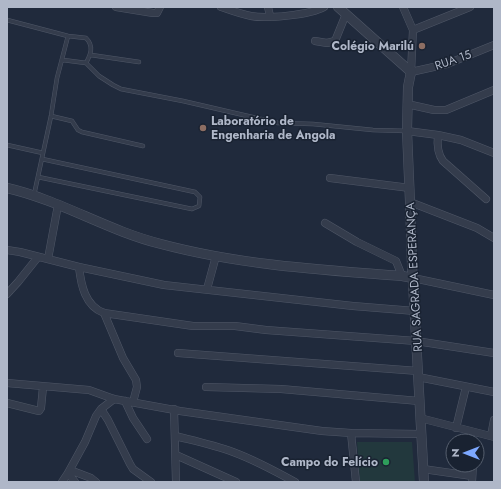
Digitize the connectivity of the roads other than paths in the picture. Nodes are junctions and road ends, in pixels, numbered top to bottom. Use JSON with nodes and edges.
{"nodes":[{"id":1,"x":116,"y":7,"type":"edge"},
{"id":2,"x":160,"y":7,"type":"edge"},
{"id":3,"x":221,"y":7,"type":"edge"},
{"id":4,"x":268,"y":7,"type":"edge"},
{"id":5,"x":324,"y":7,"type":"edge"},
{"id":6,"x":338,"y":7,"type":"edge"},
{"id":7,"x":402,"y":7,"type":"edge"},
{"id":8,"x":466,"y":8,"type":"edge"},
{"id":9,"x":309,"y":10,"type":"edge"},
{"id":10,"x":346,"y":14,"type":"junction"},
{"id":11,"x":270,"y":16,"type":"junction"},
{"id":12,"x":7,"y":20,"type":"edge"},
{"id":13,"x":412,"y":30,"type":"junction"},
{"id":14,"x":68,"y":36,"type":"junction"},
{"id":15,"x":315,"y":40,"type":"dead end"},
{"id":16,"x":494,"y":45,"type":"edge"},
{"id":17,"x":91,"y":55,"type":"junction"},
{"id":18,"x":63,"y":60,"type":"junction"},
{"id":19,"x":139,"y":62,"type":"dead end"},
{"id":20,"x":86,"y":63,"type":"junction"},
{"id":21,"x":411,"y":72,"type":"junction"},
{"id":22,"x":494,"y":90,"type":"edge"},
{"id":23,"x":407,"y":104,"type":"junction"},
{"id":24,"x":51,"y":116,"type":"junction"},
{"id":25,"x":407,"y":130,"type":"junction"},
{"id":26,"x":438,"y":135,"type":"junction"},
{"id":27,"x":7,"y":145,"type":"edge"},
{"id":28,"x":143,"y":146,"type":"dead end"},
{"id":29,"x":43,"y":153,"type":"junction"},
{"id":30,"x":494,"y":153,"type":"edge"},
{"id":31,"x":42,"y":159,"type":"junction"},
{"id":32,"x":38,"y":177,"type":"junction"},
{"id":33,"x":330,"y":178,"type":"dead end"},
{"id":34,"x":7,"y":188,"type":"edge"},
{"id":35,"x":410,"y":188,"type":"junction"},
{"id":36,"x":34,"y":196,"type":"junction"},
{"id":37,"x":486,"y":199,"type":"dead end"},
{"id":38,"x":410,"y":202,"type":"junction"},
{"id":39,"x":58,"y":205,"type":"junction"},
{"id":40,"x":326,"y":223,"type":"dead end"},
{"id":41,"x":494,"y":238,"type":"edge"},
{"id":42,"x":7,"y":250,"type":"edge"},
{"id":43,"x":216,"y":256,"type":"junction"},
{"id":44,"x":38,"y":257,"type":"junction"},
{"id":45,"x":48,"y":259,"type":"junction"},
{"id":46,"x":79,"y":267,"type":"junction"},
{"id":47,"x":402,"y":276,"type":"junction"},
{"id":48,"x":413,"y":278,"type":"junction"},
{"id":49,"x":207,"y":290,"type":"junction"},
{"id":50,"x":7,"y":294,"type":"edge"},
{"id":51,"x":494,"y":295,"type":"edge"},
{"id":52,"x":415,"y":311,"type":"junction"},
{"id":53,"x":104,"y":313,"type":"junction"},
{"id":54,"x":416,"y":341,"type":"junction"},
{"id":55,"x":178,"y":353,"type":"dead end"},
{"id":56,"x":494,"y":353,"type":"edge"},
{"id":57,"x":418,"y":374,"type":"junction"},
{"id":58,"x":7,"y":382,"type":"edge"},
{"id":59,"x":44,"y":387,"type":"junction"},
{"id":60,"x":206,"y":387,"type":"dead end"},
{"id":61,"x":466,"y":387,"type":"junction"},
{"id":62,"x":494,"y":392,"type":"edge"},
{"id":63,"x":114,"y":399,"type":"junction"},
{"id":64,"x":125,"y":401,"type":"junction"},
{"id":65,"x":420,"y":401,"type":"junction"},
{"id":66,"x":133,"y":402,"type":"junction"},
{"id":67,"x":7,"y":403,"type":"edge"},
{"id":68,"x":101,"y":409,"type":"junction"},
{"id":69,"x":174,"y":409,"type":"junction"},
{"id":70,"x":420,"y":418,"type":"junction"},
{"id":71,"x":494,"y":420,"type":"edge"},
{"id":72,"x":456,"y":428,"type":"junction"},
{"id":73,"x":352,"y":433,"type":"junction"},
{"id":74,"x":477,"y":433,"type":"edge"},
{"id":75,"x":421,"y":434,"type":"junction"},
{"id":76,"x":175,"y":436,"type":"junction"},
{"id":77,"x":492,"y":437,"type":"edge"},
{"id":78,"x":147,"y":439,"type":"dead end"},
{"id":79,"x":176,"y":455,"type":"junction"},
{"id":80,"x":423,"y":468,"type":"junction"},
{"id":81,"x":69,"y":472,"type":"junction"},
{"id":82,"x":472,"y":479,"type":"edge"},
{"id":83,"x":62,"y":482,"type":"edge"},
{"id":84,"x":75,"y":482,"type":"edge"},
{"id":85,"x":96,"y":482,"type":"edge"},
{"id":86,"x":151,"y":482,"type":"edge"},
{"id":87,"x":176,"y":482,"type":"edge"},
{"id":88,"x":236,"y":482,"type":"edge"},
{"id":89,"x":295,"y":482,"type":"edge"},
{"id":90,"x":356,"y":482,"type":"edge"},
{"id":91,"x":424,"y":482,"type":"edge"}],
"edges":[{"from":1,"to":2,"type":"street"},
{"from":3,"to":11,"type":"street"},
{"from":4,"to":11,"type":"street"},
{"from":5,"to":9,"type":"street"},
{"from":6,"to":10,"type":"street"},
{"from":7,"to":13,"type":"street"},
{"from":8,"to":13,"type":"street"},
{"from":9,"to":11,"type":"street"},
{"from":10,"to":15,"type":"street"},
{"from":10,"to":21,"type":"street"},
{"from":12,"to":14,"type":"lane"},
{"from":13,"to":21,"type":"street"},
{"from":14,"to":17,"type":"lane"},
{"from":14,"to":18,"type":"lane"},
{"from":16,"to":21,"type":"street","name":"RUA 15"},
{"from":17,"to":19,"type":"lane"},
{"from":17,"to":20,"type":"lane"},
{"from":18,"to":20,"type":"lane"},
{"from":18,"to":24,"type":"lane"},
{"from":20,"to":25,"type":"lane"},
{"from":21,"to":23,"type":"street","name":"RUA SAGRADA ESPERANÇA"},
{"from":22,"to":23,"type":"street"},
{"from":23,"to":25,"type":"street","name":"RUA SAGRADA ESPERANÇA"},
{"from":24,"to":28,"type":"lane"},
{"from":24,"to":29,"type":"lane"},
{"from":25,"to":26,"type":"street"},
{"from":25,"to":35,"type":"street","name":"RUA SAGRADA ESPERANÇA"},
{"from":26,"to":30,"type":"street"},
{"from":26,"to":37,"type":"street"},
{"from":27,"to":29,"type":"lane"},
{"from":29,"to":31,"type":"lane"},
{"from":31,"to":32,"type":"lane"},
{"from":31,"to":32,"type":"lane"},
{"from":32,"to":36,"type":"lane"},
{"from":33,"to":35,"type":"street"},
{"from":34,"to":36,"type":"street"},
{"from":35,"to":38,"type":"street","name":"RUA SAGRADA ESPERANÇA"},
{"from":36,"to":39,"type":"street"},
{"from":38,"to":41,"type":"street"},
{"from":38,"to":48,"type":"street","name":"RUA SAGRADA ESPERANÇA"},
{"from":39,"to":43,"type":"street"},
{"from":39,"to":45,"type":"street"},
{"from":40,"to":47,"type":"street"},
{"from":42,"to":44,"type":"street"},
{"from":43,"to":47,"type":"street"},
{"from":43,"to":49,"type":"street"},
{"from":44,"to":45,"type":"street"},
{"from":44,"to":50,"type":"street"},
{"from":45,"to":46,"type":"street"},
{"from":46,"to":49,"type":"street"},
{"from":46,"to":53,"type":"street"},
{"from":47,"to":48,"type":"street"},
{"from":48,"to":51,"type":"street"},
{"from":48,"to":52,"type":"street","name":"RUA SAGRADA ESPERANÇA"},
{"from":49,"to":52,"type":"street"},
{"from":52,"to":54,"type":"street","name":"RUA SAGRADA ESPERANÇA"},
{"from":53,"to":54,"type":"street"},
{"from":53,"to":66,"type":"street"},
{"from":54,"to":56,"type":"street"},
{"from":54,"to":57,"type":"street","name":"RUA SAGRADA ESPERANÇA"},
{"from":55,"to":57,"type":"street"},
{"from":57,"to":61,"type":"street"},
{"from":57,"to":65,"type":"street","name":"RUA SAGRADA ESPERANÇA"},
{"from":58,"to":59,"type":"street"},
{"from":59,"to":63,"type":"street"},
{"from":59,"to":67,"type":"street"},
{"from":60,"to":65,"type":"street"},
{"from":61,"to":62,"type":"street"},
{"from":61,"to":72,"type":"street"},
{"from":63,"to":64,"type":"street"},
{"from":63,"to":68,"type":"street"},
{"from":64,"to":66,"type":"street"},
{"from":64,"to":78,"type":"street"},
{"from":65,"to":70,"type":"street","name":"RUA SAGRADA ESPERANÇA"},
{"from":66,"to":69,"type":"street"},
{"from":68,"to":81,"type":"street"},
{"from":68,"to":86,"type":"street"},
{"from":69,"to":73,"type":"street"},
{"from":69,"to":76,"type":"street"},
{"from":70,"to":72,"type":"street"},
{"from":70,"to":75,"type":"street","name":"RUA SAGRADA ESPERANÇA"},
{"from":71,"to":77,"type":"street"},
{"from":72,"to":74,"type":"street"},
{"from":73,"to":75,"type":"street"},
{"from":73,"to":90,"type":"street"},
{"from":75,"to":80,"type":"street","name":"RUA SAGRADA ESPERANÇA"},
{"from":76,"to":79,"type":"street"},
{"from":76,"to":89,"type":"street"},
{"from":79,"to":87,"type":"street"},
{"from":79,"to":88,"type":"street"},
{"from":80,"to":82,"type":"street"},
{"from":80,"to":91,"type":"street","name":"RUA SAGRADA ESPERANÇA"},
{"from":81,"to":83,"type":"street"},
{"from":81,"to":84,"type":"street"},
{"from":81,"to":85,"type":"street"}]}
